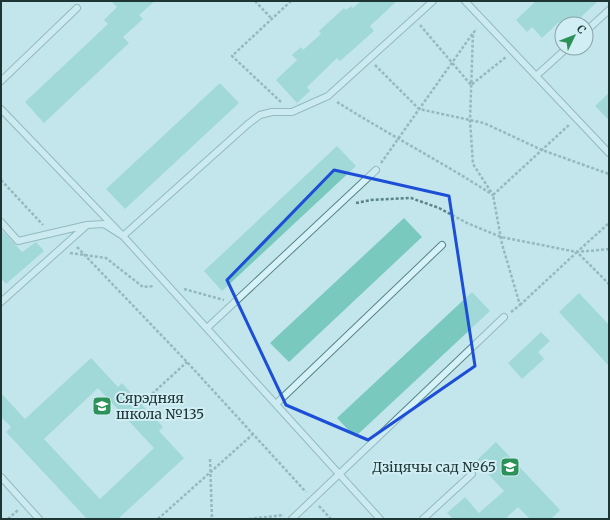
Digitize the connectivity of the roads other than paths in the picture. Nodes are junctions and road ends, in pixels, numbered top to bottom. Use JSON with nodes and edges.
{"nodes":[{"id":1,"x":433,"y":1,"type":"edge"},
{"id":2,"x":465,"y":1,"type":"edge"},
{"id":3,"x":77,"y":8,"type":"dead end"},
{"id":4,"x":609,"y":10,"type":"edge"},
{"id":5,"x":594,"y":24,"type":"edge"},
{"id":6,"x":558,"y":56,"type":"edge"},
{"id":7,"x":536,"y":76,"type":"junction"},
{"id":8,"x":1,"y":81,"type":"edge"},
{"id":9,"x":1,"y":109,"type":"edge"},
{"id":10,"x":609,"y":153,"type":"edge"},
{"id":11,"x":376,"y":170,"type":"road end"},
{"id":12,"x":1,"y":222,"type":"edge"},
{"id":13,"x":87,"y":225,"type":"junction"},
{"id":14,"x":123,"y":236,"type":"junction"},
{"id":15,"x":442,"y":245,"type":"dead end"},
{"id":16,"x":1,"y":292,"type":"edge"},
{"id":17,"x":3,"y":300,"type":"edge"},
{"id":18,"x":504,"y":317,"type":"road end"},
{"id":19,"x":207,"y":328,"type":"junction"},
{"id":20,"x":276,"y":404,"type":"junction"},
{"id":21,"x":340,"y":474,"type":"junction"},
{"id":22,"x":472,"y":474,"type":"dead end"},
{"id":23,"x":1,"y":477,"type":"edge"},
{"id":24,"x":39,"y":519,"type":"edge"},
{"id":25,"x":292,"y":519,"type":"edge"},
{"id":26,"x":380,"y":519,"type":"edge"},
{"id":27,"x":423,"y":519,"type":"edge"}],
"edges":[{"from":1,"to":14,"type":"lane"},
{"from":2,"to":7,"type":"lane"},
{"from":3,"to":8,"type":"lane"},
{"from":4,"to":5,"type":"lane"},
{"from":6,"to":7,"type":"lane"},
{"from":7,"to":10,"type":"lane"},
{"from":9,"to":14,"type":"lane"},
{"from":11,"to":19,"type":"lane"},
{"from":12,"to":13,"type":"lane"},
{"from":13,"to":14,"type":"lane"},
{"from":13,"to":17,"type":"lane"},
{"from":14,"to":19,"type":"lane"},
{"from":15,"to":20,"type":"lane"},
{"from":16,"to":17,"type":"lane"},
{"from":18,"to":21,"type":"lane"},
{"from":19,"to":20,"type":"lane"},
{"from":20,"to":21,"type":"lane"},
{"from":21,"to":25,"type":"lane"},
{"from":21,"to":26,"type":"lane"},
{"from":22,"to":27,"type":"lane"},
{"from":23,"to":24,"type":"lane"}]}
